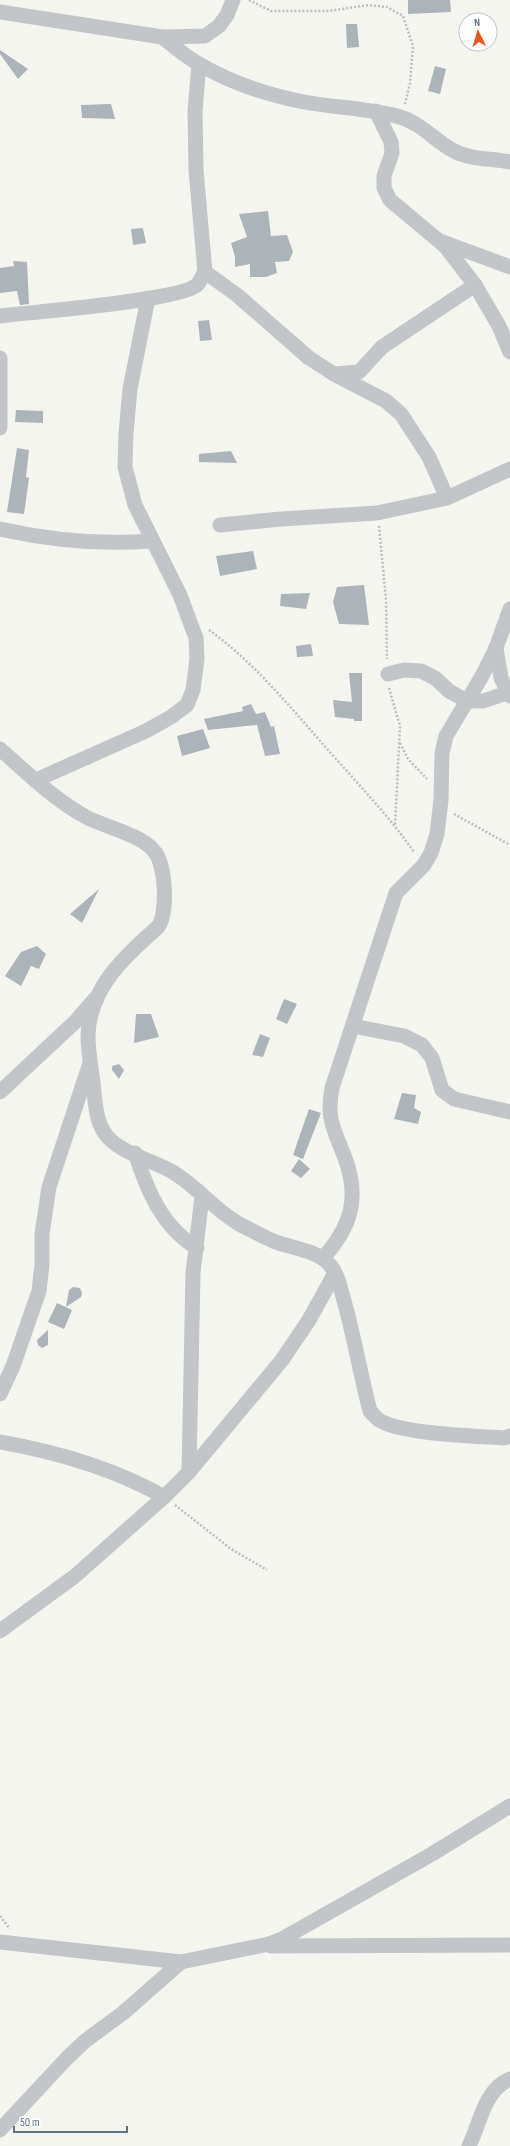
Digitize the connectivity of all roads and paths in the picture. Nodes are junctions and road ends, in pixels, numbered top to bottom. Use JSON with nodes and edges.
{"nodes":[{"id":1,"x":233,"y":0,"type":"edge"},
{"id":2,"x":249,"y":0,"type":"edge"},
{"id":3,"x":0,"y":12,"type":"edge"},
{"id":4,"x":162,"y":37,"type":"junction"},
{"id":5,"x":198,"y":64,"type":"junction"},
{"id":6,"x":376,"y":111,"type":"junction"},
{"id":7,"x":402,"y":117,"type":"junction"},
{"id":8,"x":510,"y":162,"type":"edge"},
{"id":9,"x":438,"y":240,"type":"junction"},
{"id":10,"x":510,"y":267,"type":"edge"},
{"id":11,"x":205,"y":272,"type":"junction"},
{"id":12,"x":475,"y":285,"type":"junction"},
{"id":13,"x":148,"y":298,"type":"junction"},
{"id":14,"x":0,"y":316,"type":"edge"},
{"id":15,"x":510,"y":352,"type":"edge"},
{"id":16,"x":0,"y":358,"type":"edge"},
{"id":17,"x":334,"y":374,"type":"junction"},
{"id":18,"x":0,"y":428,"type":"edge"},
{"id":19,"x":510,"y":469,"type":"edge"},
{"id":20,"x":447,"y":498,"type":"junction"},
{"id":21,"x":220,"y":525,"type":"dead end"},
{"id":22,"x":0,"y":529,"type":"edge"},
{"id":23,"x":151,"y":541,"type":"junction"},
{"id":24,"x":510,"y":609,"type":"edge"},
{"id":25,"x":188,"y":614,"type":"junction"},
{"id":26,"x":496,"y":648,"type":"junction"},
{"id":27,"x":388,"y":674,"type":"dead end"},
{"id":28,"x":509,"y":694,"type":"edge"},
{"id":29,"x":467,"y":701,"type":"junction"},
{"id":30,"x":0,"y":749,"type":"edge"},
{"id":31,"x":36,"y":780,"type":"junction"},
{"id":32,"x":424,"y":865,"type":"junction"},
{"id":33,"x":98,"y":996,"type":"junction"},
{"id":34,"x":353,"y":1026,"type":"junction"},
{"id":35,"x":90,"y":1063,"type":"junction"},
{"id":36,"x":0,"y":1092,"type":"edge"},
{"id":37,"x":510,"y":1112,"type":"edge"},
{"id":38,"x":135,"y":1153,"type":"junction"},
{"id":39,"x":202,"y":1196,"type":"junction"},
{"id":40,"x":196,"y":1248,"type":"junction"},
{"id":41,"x":323,"y":1258,"type":"junction"},
{"id":42,"x":335,"y":1273,"type":"junction"},
{"id":43,"x":0,"y":1394,"type":"edge"},
{"id":44,"x":510,"y":1436,"type":"edge"},
{"id":45,"x":0,"y":1442,"type":"edge"},
{"id":46,"x":189,"y":1472,"type":"junction"},
{"id":47,"x":164,"y":1497,"type":"junction"},
{"id":48,"x":268,"y":1570,"type":"dead end"},
{"id":49,"x":0,"y":1631,"type":"edge"},
{"id":50,"x":510,"y":1806,"type":"edge"},
{"id":51,"x":0,"y":1942,"type":"edge"},
{"id":52,"x":510,"y":1945,"type":"edge"},
{"id":53,"x":260,"y":1946,"type":"junction"},
{"id":54,"x":181,"y":1962,"type":"junction"},
{"id":55,"x":510,"y":2079,"type":"edge"},
{"id":56,"x":0,"y":2130,"type":"edge"},
{"id":57,"x":469,"y":2146,"type":"edge"}],
"edges":[{"from":1,"to":4,"type":"street"},
{"from":2,"to":7,"type":"path"},
{"from":3,"to":4,"type":"street"},
{"from":4,"to":5,"type":"street"},
{"from":5,"to":6,"type":"street"},
{"from":5,"to":11,"type":"street"},
{"from":6,"to":7,"type":"street"},
{"from":6,"to":9,"type":"street"},
{"from":7,"to":8,"type":"street"},
{"from":9,"to":10,"type":"street"},
{"from":9,"to":12,"type":"street"},
{"from":11,"to":13,"type":"street"},
{"from":11,"to":17,"type":"street"},
{"from":12,"to":15,"type":"street"},
{"from":12,"to":17,"type":"street"},
{"from":13,"to":14,"type":"street"},
{"from":13,"to":23,"type":"street"},
{"from":16,"to":18,"type":"street"},
{"from":17,"to":20,"type":"street"},
{"from":19,"to":20,"type":"street"},
{"from":20,"to":21,"type":"street"},
{"from":22,"to":23,"type":"street"},
{"from":23,"to":25,"type":"street"},
{"from":24,"to":26,"type":"street"},
{"from":25,"to":31,"type":"street"},
{"from":25,"to":32,"type":"path"},
{"from":26,"to":28,"type":"street"},
{"from":26,"to":29,"type":"street"},
{"from":27,"to":29,"type":"street"},
{"from":28,"to":29,"type":"street"},
{"from":29,"to":32,"type":"street"},
{"from":30,"to":31,"type":"street"},
{"from":31,"to":33,"type":"street"},
{"from":32,"to":34,"type":"street"},
{"from":33,"to":35,"type":"street"},
{"from":33,"to":36,"type":"street"},
{"from":34,"to":37,"type":"street"},
{"from":34,"to":41,"type":"street"},
{"from":35,"to":38,"type":"street"},
{"from":35,"to":43,"type":"street"},
{"from":38,"to":39,"type":"street"},
{"from":38,"to":40,"type":"street"},
{"from":39,"to":40,"type":"street"},
{"from":39,"to":41,"type":"street"},
{"from":40,"to":46,"type":"street"},
{"from":41,"to":42,"type":"street"},
{"from":42,"to":44,"type":"street"},
{"from":42,"to":46,"type":"street"},
{"from":45,"to":47,"type":"street"},
{"from":46,"to":47,"type":"street"},
{"from":47,"to":48,"type":"path"},
{"from":47,"to":49,"type":"street"},
{"from":50,"to":53,"type":"street"},
{"from":51,"to":54,"type":"street"},
{"from":52,"to":53,"type":"street"},
{"from":53,"to":54,"type":"street"},
{"from":54,"to":56,"type":"street"},
{"from":55,"to":57,"type":"street"}]}
